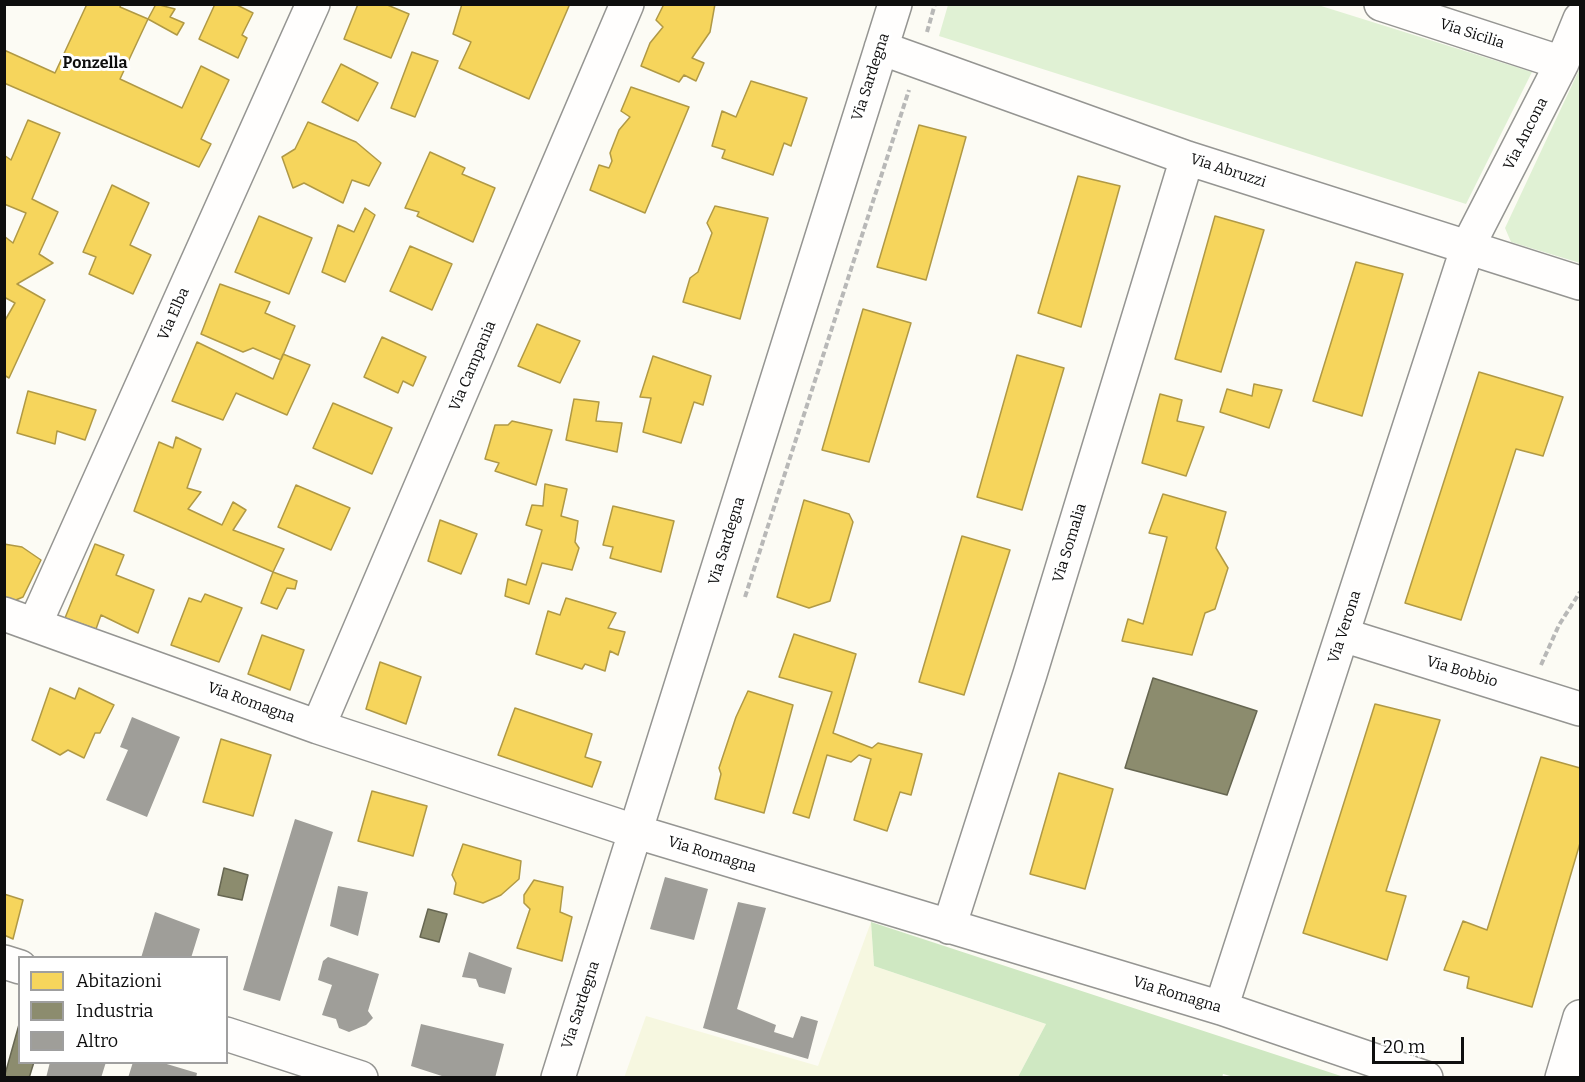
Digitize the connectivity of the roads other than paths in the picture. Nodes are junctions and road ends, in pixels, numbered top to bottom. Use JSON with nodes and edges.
{"nodes":[{"id":1,"x":313,"y":4,"type":"edge"},
{"id":2,"x":627,"y":4,"type":"edge"},
{"id":3,"x":895,"y":4,"type":"edge"},
{"id":4,"x":1381,"y":4,"type":"edge"},
{"id":5,"x":1581,"y":19,"type":"edge"},
{"id":6,"x":880,"y":48,"type":"junction"},
{"id":7,"x":1562,"y":63,"type":"junction"},
{"id":8,"x":1187,"y":158,"type":"junction"},
{"id":9,"x":1468,"y":246,"type":"junction"},
{"id":10,"x":1581,"y":283,"type":"edge"},
{"id":11,"x":4,"y":614,"type":"edge"},
{"id":12,"x":35,"y":624,"type":"junction"},
{"id":13,"x":1343,"y":635,"type":"junction"},
{"id":14,"x":1581,"y":709,"type":"edge"},
{"id":15,"x":318,"y":727,"type":"junction"},
{"id":16,"x":652,"y":837,"type":"junction"},
{"id":17,"x":949,"y":927,"type":"junction"},
{"id":18,"x":1221,"y":1008,"type":"junction"},
{"id":19,"x":1581,"y":1017,"type":"edge"},
{"id":20,"x":228,"y":1035,"type":"edge"},
{"id":21,"x":361,"y":1077,"type":"edge"},
{"id":22,"x":558,"y":1077,"type":"edge"},
{"id":23,"x":1426,"y":1077,"type":"edge"},
{"id":24,"x":1562,"y":1077,"type":"edge"}],
"edges":[{"from":1,"to":12,"type":"street","name":"Via Elba"},
{"from":2,"to":15,"type":"street","name":"Via Campania"},
{"from":3,"to":6,"type":"street","name":"Via Sardegna"},
{"from":4,"to":7,"type":"street","name":"Via Sicilia"},
{"from":5,"to":7,"type":"street","name":"Via Ancona"},
{"from":6,"to":8,"type":"street","name":"Via Abruzzi"},
{"from":6,"to":16,"type":"street","name":"Via Sardegna"},
{"from":7,"to":9,"type":"street","name":"Via Ancona"},
{"from":8,"to":9,"type":"street","name":"Via Abruzzi"},
{"from":8,"to":17,"type":"street","name":"Via Somalia"},
{"from":9,"to":10,"type":"street","name":"Via Abruzzi"},
{"from":9,"to":13,"type":"street","name":"Via Verona"},
{"from":11,"to":12,"type":"street","name":"Via Romagna"},
{"from":12,"to":15,"type":"street","name":"Via Romagna"},
{"from":13,"to":14,"type":"street","name":"Via Bobbio"},
{"from":13,"to":18,"type":"street","name":"Via Verona"},
{"from":15,"to":16,"type":"street","name":"Via Romagna"},
{"from":16,"to":17,"type":"street","name":"Via Romagna"},
{"from":16,"to":22,"type":"street","name":"Via Sardegna"},
{"from":17,"to":18,"type":"street","name":"Via Romagna"},
{"from":18,"to":23,"type":"street","name":"Via Romagna"},
{"from":19,"to":24,"type":"street"},
{"from":20,"to":21,"type":"street"}]}
